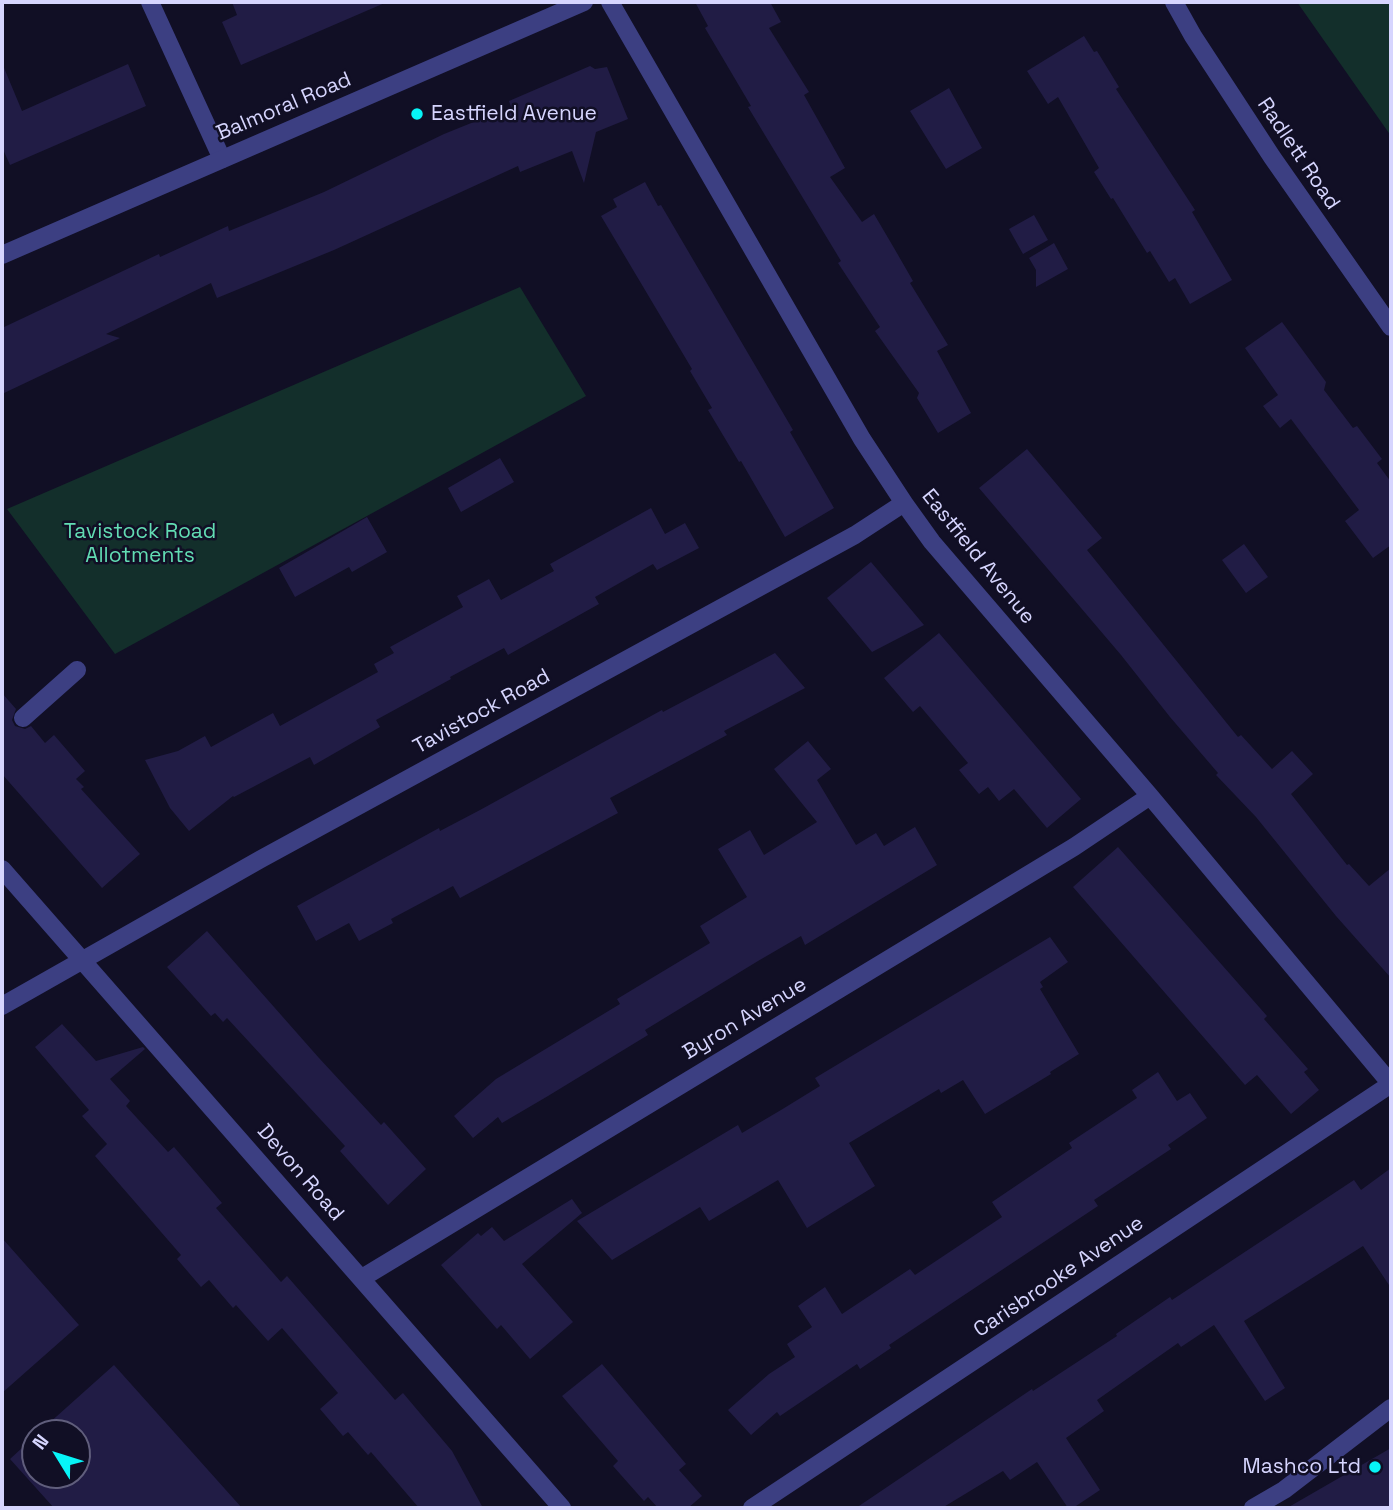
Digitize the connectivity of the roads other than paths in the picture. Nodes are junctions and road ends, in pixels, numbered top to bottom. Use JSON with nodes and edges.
{"nodes":[{"id":1,"x":150,"y":2,"type":"edge"},
{"id":2,"x":584,"y":2,"type":"edge"},
{"id":3,"x":610,"y":2,"type":"edge"},
{"id":4,"x":1174,"y":2,"type":"edge"},
{"id":5,"x":222,"y":159,"type":"junction"},
{"id":6,"x":2,"y":255,"type":"edge"},
{"id":7,"x":1391,"y":327,"type":"edge"},
{"id":8,"x":904,"y":503,"type":"junction"},
{"id":9,"x":77,"y":670,"type":"dead end"},
{"id":10,"x":23,"y":718,"type":"dead end"},
{"id":11,"x":1150,"y":796,"type":"junction"},
{"id":12,"x":2,"y":869,"type":"edge"},
{"id":13,"x":83,"y":961,"type":"junction"},
{"id":14,"x":2,"y":1006,"type":"edge"},
{"id":15,"x":1391,"y":1084,"type":"edge"},
{"id":16,"x":362,"y":1278,"type":"junction"},
{"id":17,"x":1391,"y":1408,"type":"edge"},
{"id":18,"x":562,"y":1508,"type":"edge"},
{"id":19,"x":751,"y":1508,"type":"edge"},
{"id":20,"x":1253,"y":1508,"type":"edge"}],
"edges":[{"from":1,"to":5,"type":"street"},
{"from":2,"to":5,"type":"street","name":"Balmoral Road"},
{"from":3,"to":8,"type":"street","name":"Eastfield Avenue"},
{"from":4,"to":7,"type":"street","name":"Radlett Road"},
{"from":5,"to":6,"type":"street","name":"Balmoral Road"},
{"from":8,"to":11,"type":"street","name":"Eastfield Avenue"},
{"from":8,"to":13,"type":"street","name":"Tavistock Road"},
{"from":9,"to":10,"type":"street"},
{"from":11,"to":15,"type":"street","name":"Eastfield Avenue"},
{"from":11,"to":16,"type":"street","name":"Byron Avenue"},
{"from":12,"to":13,"type":"street","name":"Devon Road"},
{"from":13,"to":14,"type":"street","name":"Tavistock Road"},
{"from":13,"to":16,"type":"street","name":"Devon Road"},
{"from":15,"to":19,"type":"street","name":"Carisbrooke Avenue"},
{"from":16,"to":18,"type":"street","name":"Devon Road"},
{"from":17,"to":20,"type":"street"}]}
